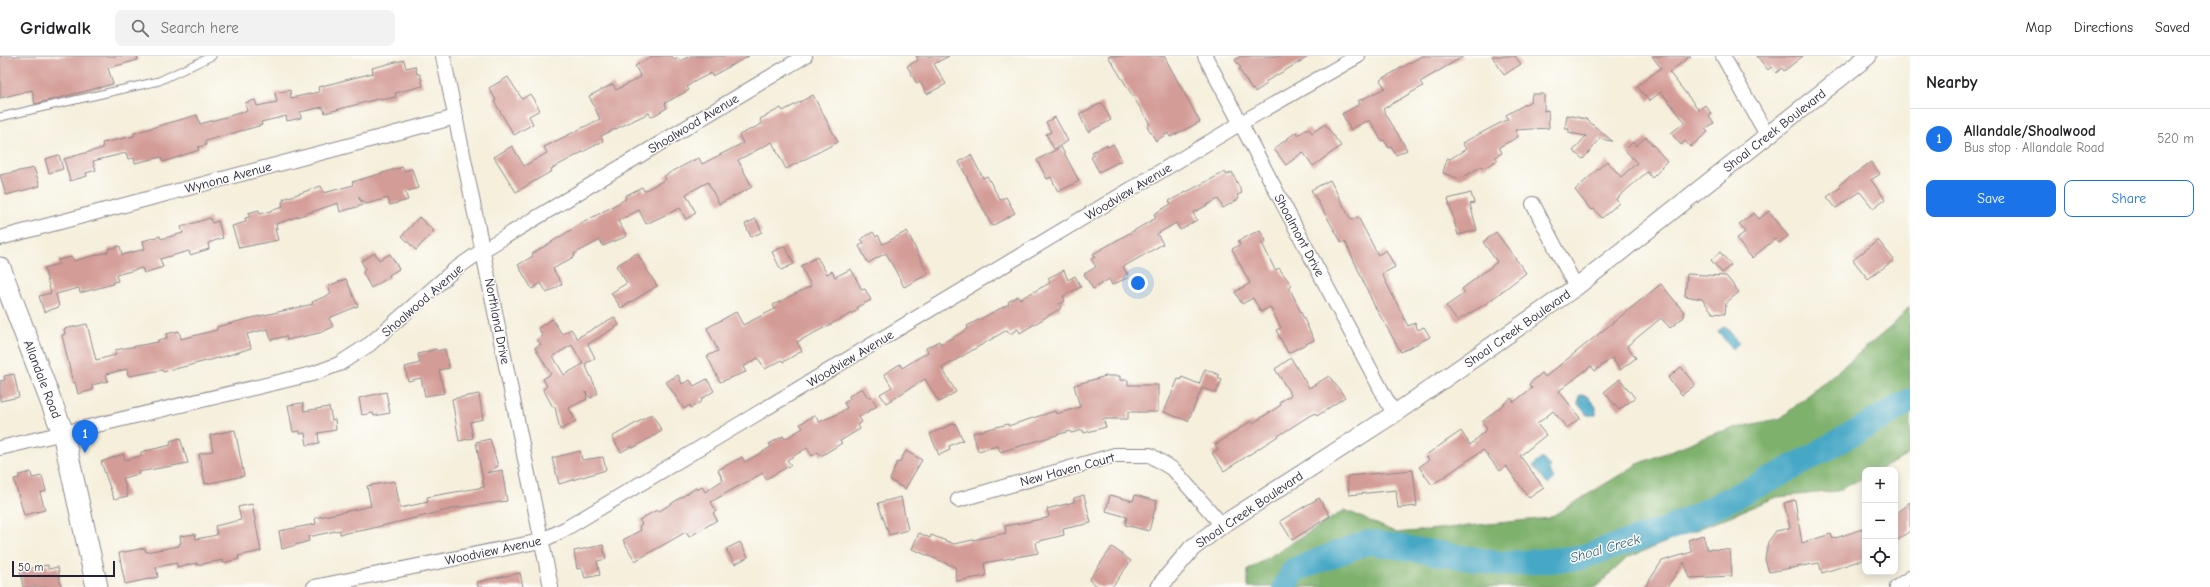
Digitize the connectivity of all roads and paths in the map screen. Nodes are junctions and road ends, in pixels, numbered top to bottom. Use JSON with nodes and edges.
{"nodes":[{"id":1,"x":212,"y":56,"type":"edge"},
{"id":2,"x":443,"y":56,"type":"edge"},
{"id":3,"x":805,"y":56,"type":"edge"},
{"id":4,"x":1205,"y":56,"type":"edge"},
{"id":5,"x":1358,"y":56,"type":"edge"},
{"id":6,"x":1723,"y":56,"type":"edge"},
{"id":7,"x":1868,"y":56,"type":"edge"},
{"id":8,"x":456,"y":117,"type":"junction"},
{"id":9,"x":0,"y":118,"type":"edge"},
{"id":10,"x":1241,"y":123,"type":"junction"},
{"id":11,"x":1767,"y":135,"type":"junction"},
{"id":12,"x":1533,"y":204,"type":"dead end"},
{"id":13,"x":0,"y":238,"type":"edge"},
{"id":14,"x":483,"y":250,"type":"junction"},
{"id":15,"x":0,"y":268,"type":"edge"},
{"id":16,"x":1576,"y":287,"type":"junction"},
{"id":17,"x":1394,"y":414,"type":"junction"},
{"id":18,"x":63,"y":433,"type":"junction"},
{"id":19,"x":0,"y":448,"type":"edge"},
{"id":20,"x":958,"y":500,"type":"dead end"},
{"id":21,"x":1222,"y":525,"type":"junction"},
{"id":22,"x":542,"y":541,"type":"junction"},
{"id":23,"x":1910,"y":578,"type":"edge"},
{"id":24,"x":96,"y":587,"type":"edge"},
{"id":25,"x":314,"y":587,"type":"edge"},
{"id":26,"x":551,"y":587,"type":"edge"},
{"id":27,"x":1159,"y":587,"type":"edge"},
{"id":28,"x":1897,"y":587,"type":"edge"}],
"edges":[{"from":1,"to":9,"type":"lane"},
{"from":2,"to":8,"type":"street","name":"Northland Drive"},
{"from":3,"to":14,"type":"street","name":"Shoalwood Avenue"},
{"from":4,"to":10,"type":"street","name":"Shoalmont Drive"},
{"from":5,"to":10,"type":"street","name":"Woodview Avenue"},
{"from":6,"to":11,"type":"street"},
{"from":7,"to":11,"type":"street","name":"Shoal Creek Boulevard"},
{"from":8,"to":13,"type":"street","name":"Wynona Avenue"},
{"from":8,"to":14,"type":"street","name":"Northland Drive"},
{"from":10,"to":17,"type":"street","name":"Shoalmont Drive"},
{"from":10,"to":22,"type":"street","name":"Woodview Avenue"},
{"from":11,"to":16,"type":"street","name":"Shoal Creek Boulevard"},
{"from":12,"to":16,"type":"street"},
{"from":14,"to":18,"type":"street","name":"Shoalwood Avenue"},
{"from":14,"to":22,"type":"street","name":"Northland Drive"},
{"from":15,"to":18,"type":"main road","name":"Allandale Road"},
{"from":16,"to":17,"type":"street","name":"Shoal Creek Boulevard"},
{"from":17,"to":21,"type":"street","name":"Shoal Creek Boulevard"},
{"from":18,"to":19,"type":"street","name":"Shoalwood Avenue"},
{"from":18,"to":24,"type":"main road","name":"Allandale Road"},
{"from":20,"to":21,"type":"street","name":"New Haven Court"},
{"from":21,"to":27,"type":"street","name":"Shoal Creek Boulevard"},
{"from":22,"to":25,"type":"street","name":"Woodview Avenue"},
{"from":22,"to":26,"type":"street","name":"Northland Drive"},
{"from":23,"to":28,"type":"street"}]}
